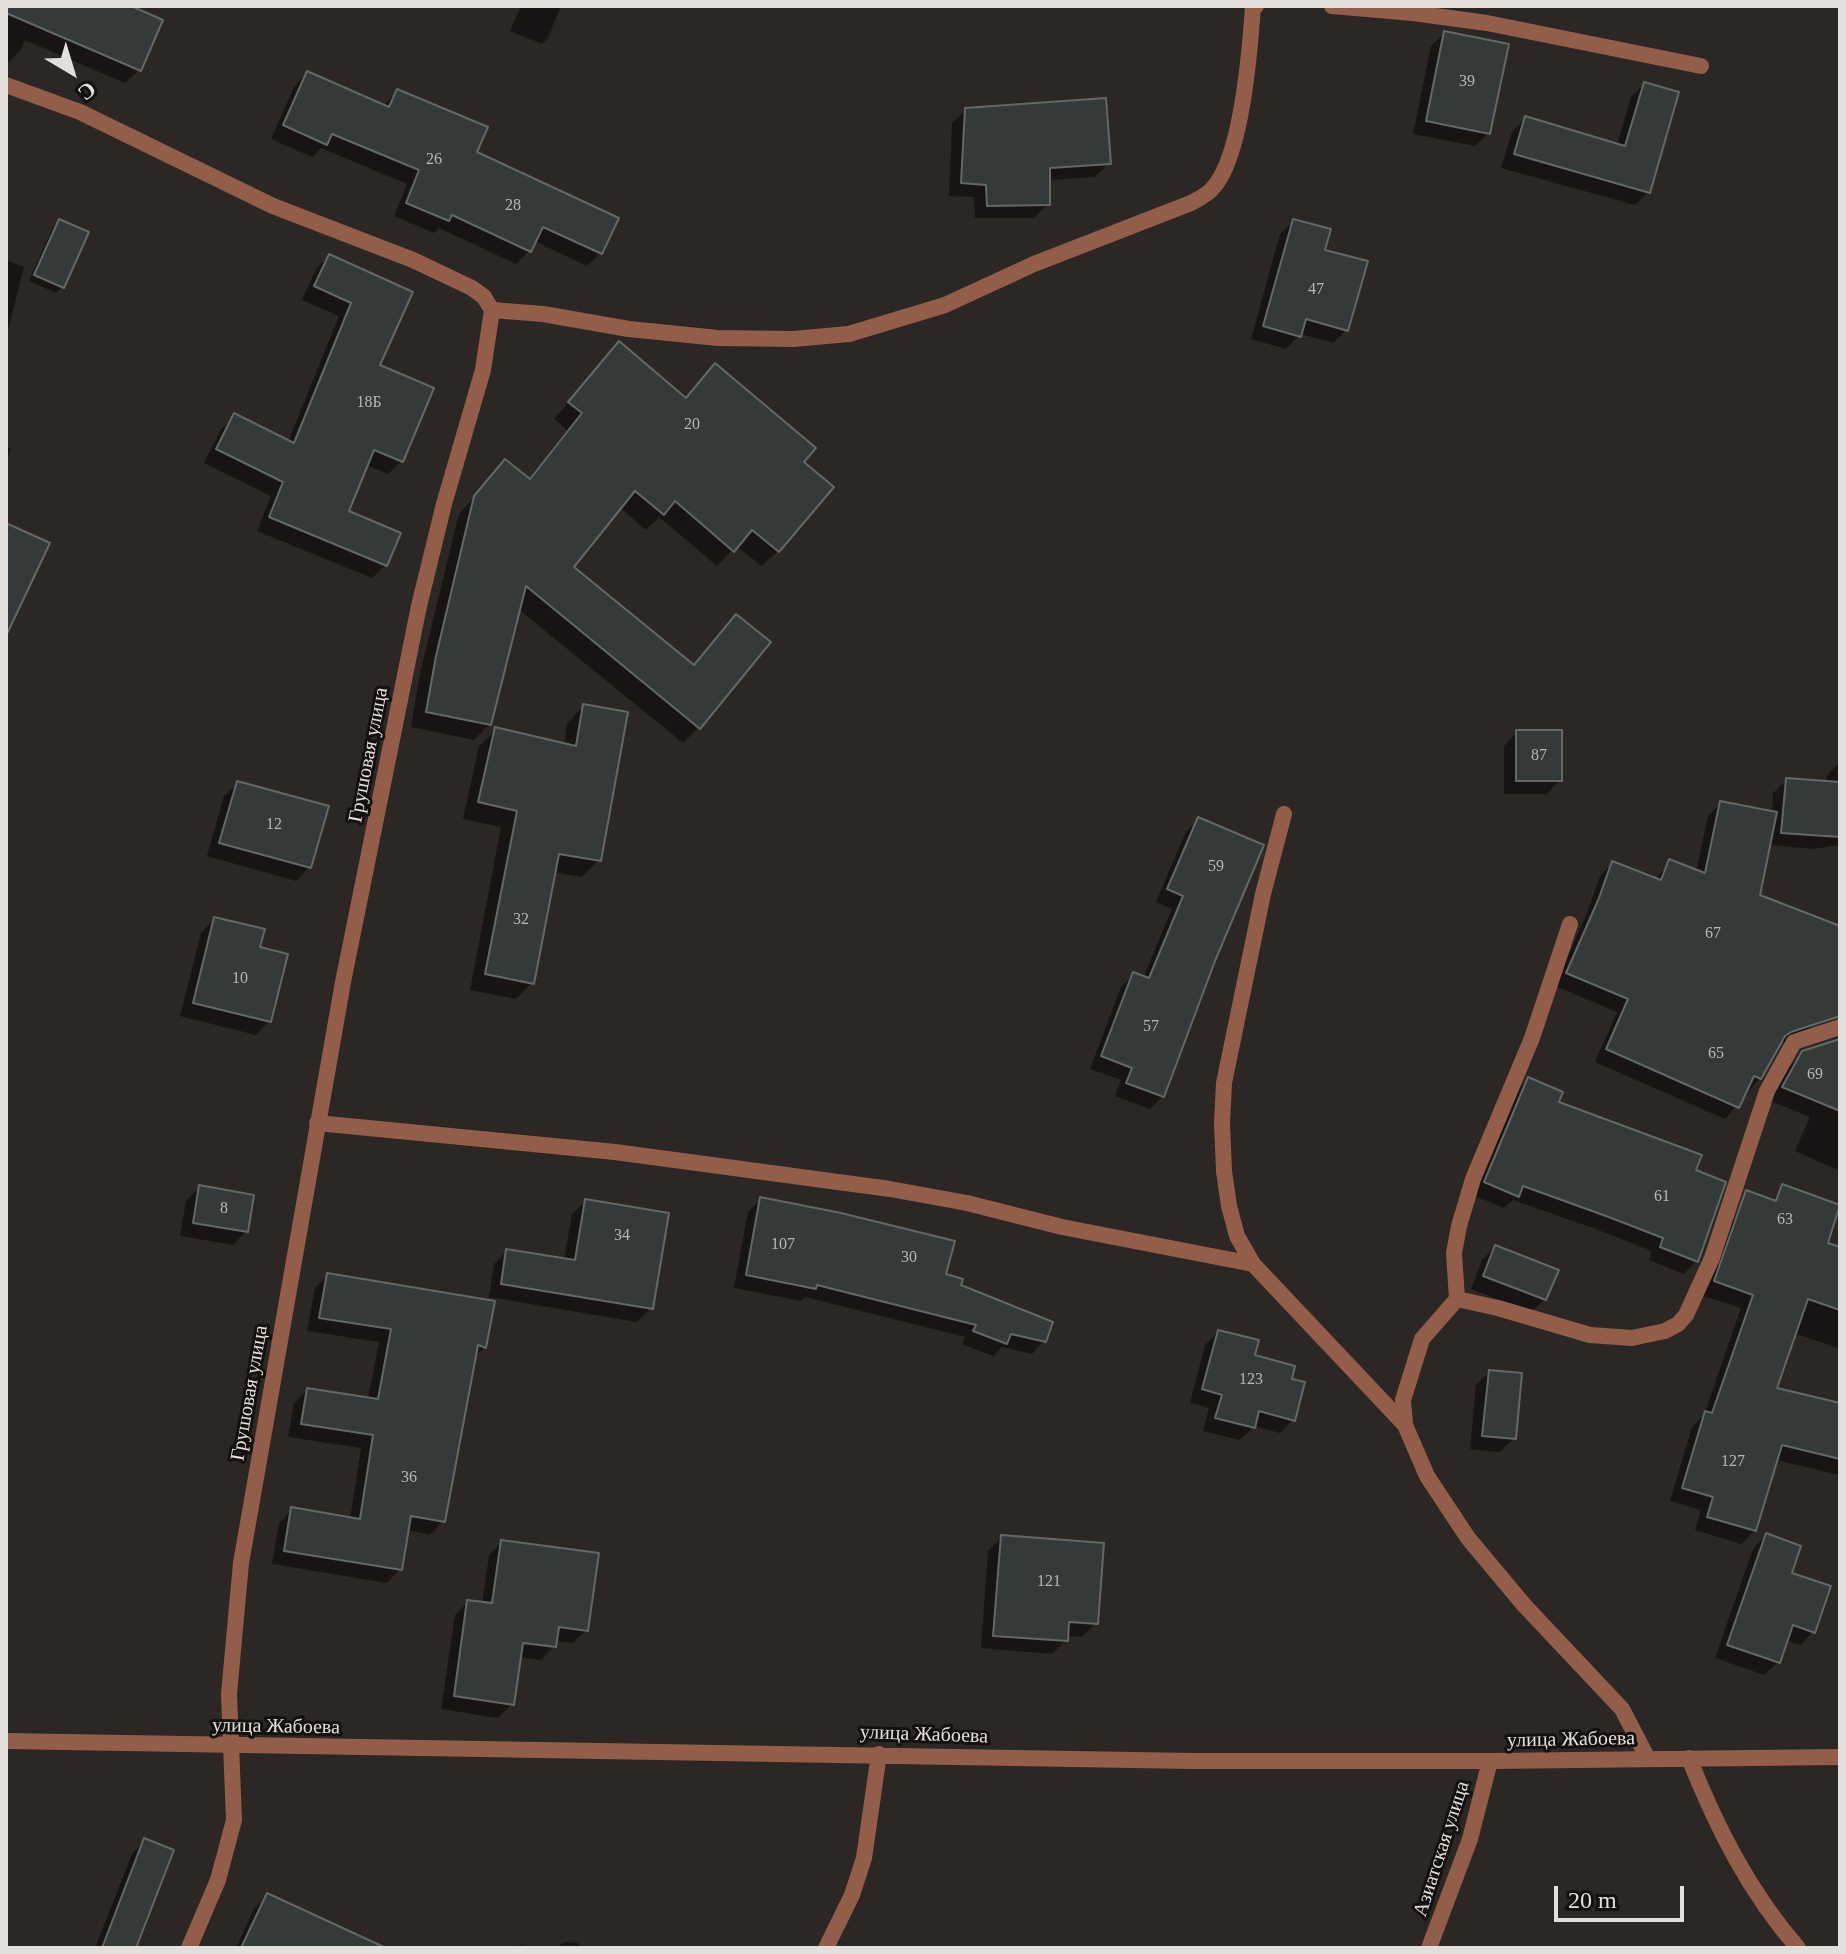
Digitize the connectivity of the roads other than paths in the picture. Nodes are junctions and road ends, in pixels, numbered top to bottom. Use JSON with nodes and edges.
{"nodes":[{"id":1,"x":1254,"y":6,"type":"edge"},
{"id":2,"x":1332,"y":6,"type":"edge"},
{"id":3,"x":1701,"y":66,"type":"dead end"},
{"id":4,"x":6,"y":85,"type":"edge"},
{"id":5,"x":492,"y":310,"type":"junction"},
{"id":6,"x":1284,"y":814,"type":"dead end"},
{"id":7,"x":1570,"y":924,"type":"dead end"},
{"id":8,"x":1840,"y":1027,"type":"edge"},
{"id":9,"x":317,"y":1123,"type":"junction"},
{"id":10,"x":1253,"y":1264,"type":"junction"},
{"id":11,"x":1457,"y":1299,"type":"junction"},
{"id":12,"x":1405,"y":1425,"type":"junction"},
{"id":13,"x":6,"y":1741,"type":"edge"},
{"id":14,"x":229,"y":1746,"type":"junction"},
{"id":15,"x":879,"y":1754,"type":"junction"},
{"id":16,"x":1840,"y":1757,"type":"edge"},
{"id":17,"x":1689,"y":1758,"type":"junction"},
{"id":18,"x":1648,"y":1759,"type":"junction"},
{"id":19,"x":1490,"y":1761,"type":"junction"},
{"id":20,"x":189,"y":1948,"type":"edge"},
{"id":21,"x":826,"y":1948,"type":"edge"},
{"id":22,"x":1429,"y":1948,"type":"edge"},
{"id":23,"x":1798,"y":1948,"type":"edge"}],
"edges":[{"from":1,"to":5,"type":"street"},
{"from":2,"to":3,"type":"street"},
{"from":4,"to":5,"type":"street"},
{"from":5,"to":9,"type":"street","name":"Грушовая улица"},
{"from":6,"to":10,"type":"street"},
{"from":7,"to":11,"type":"street"},
{"from":8,"to":11,"type":"street"},
{"from":9,"to":10,"type":"street"},
{"from":9,"to":14,"type":"street","name":"Грушовая улица"},
{"from":10,"to":12,"type":"street"},
{"from":11,"to":12,"type":"street"},
{"from":12,"to":18,"type":"street"},
{"from":13,"to":14,"type":"street","name":"улица Жабоева"},
{"from":14,"to":15,"type":"street","name":"улица Жабоева"},
{"from":14,"to":20,"type":"street","name":"Грушовая улица"},
{"from":15,"to":19,"type":"street","name":"улица Жабоева"},
{"from":15,"to":21,"type":"street"},
{"from":16,"to":17,"type":"street","name":"улица Жабоева"},
{"from":17,"to":18,"type":"street","name":"улица Жабоева"},
{"from":17,"to":23,"type":"street"},
{"from":18,"to":19,"type":"street","name":"улица Жабоева"},
{"from":19,"to":22,"type":"street","name":"Азиатская улица"}]}
